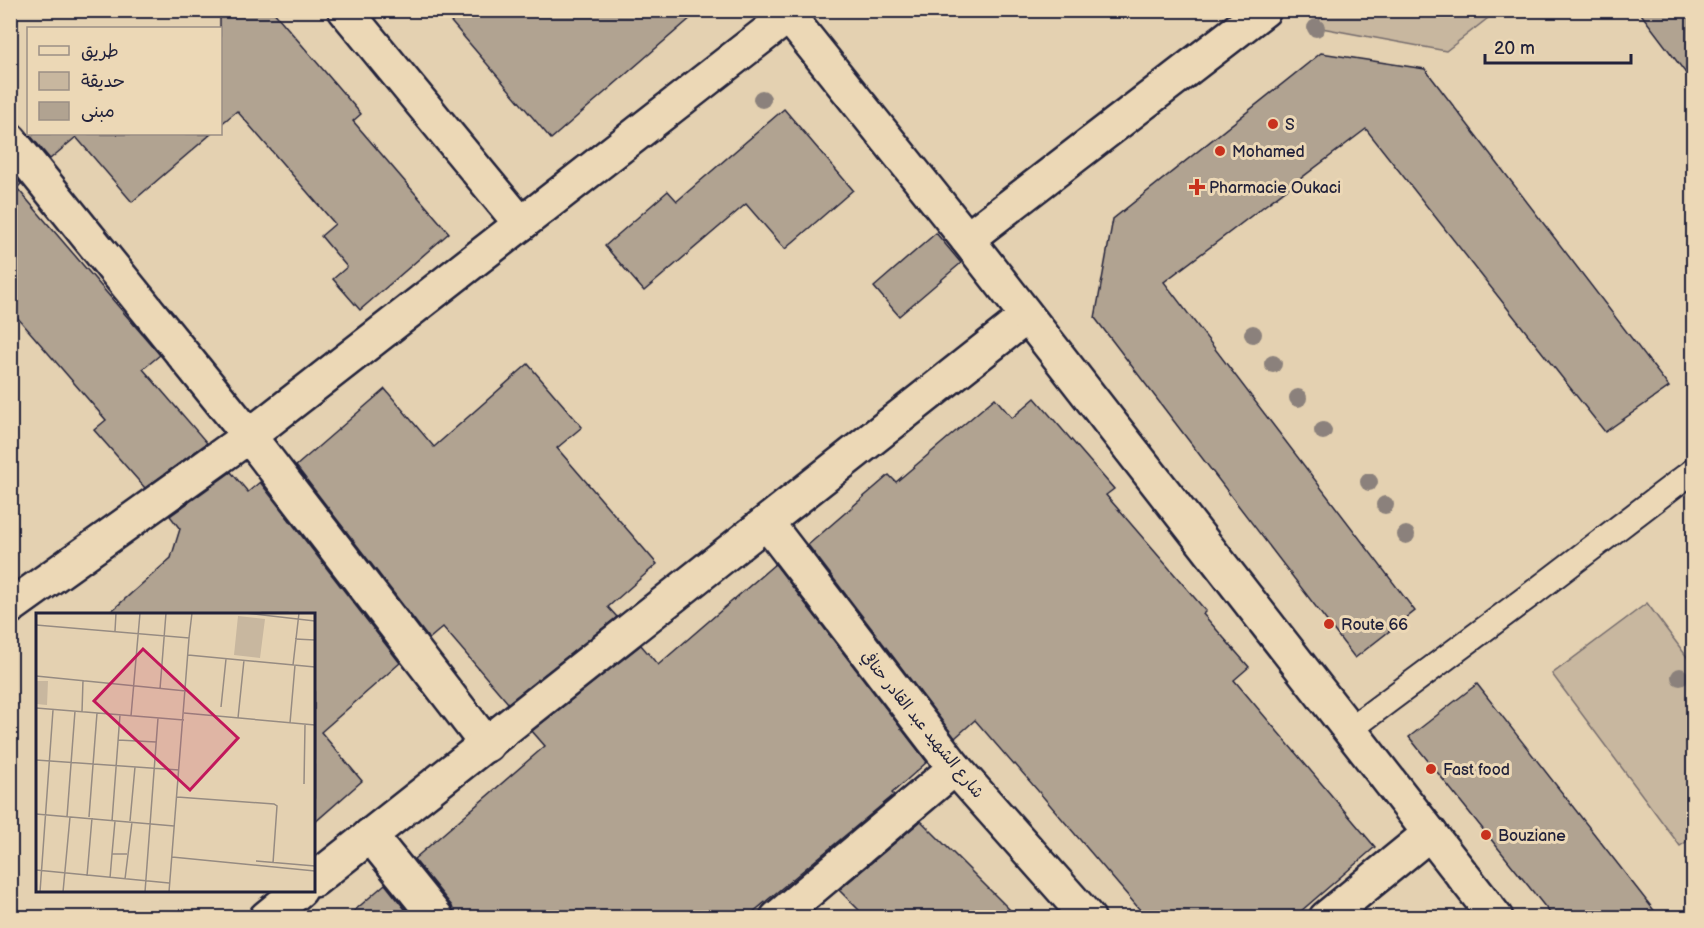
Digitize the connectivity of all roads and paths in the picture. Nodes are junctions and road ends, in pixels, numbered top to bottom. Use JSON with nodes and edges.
{"nodes":[{"id":1,"x":345,"y":10,"type":"edge"},
{"id":2,"x":1264,"y":10,"type":"edge"},
{"id":3,"x":786,"y":13,"type":"edge"},
{"id":4,"x":10,"y":140,"type":"edge"},
{"id":5,"x":521,"y":224,"type":"junction"},
{"id":6,"x":967,"y":239,"type":"junction"},
{"id":7,"x":1026,"y":317,"type":"junction"},
{"id":8,"x":249,"y":436,"type":"junction"},
{"id":9,"x":1694,"y":470,"type":"edge"},
{"id":10,"x":766,"y":523,"type":"junction"},
{"id":11,"x":10,"y":607,"type":"edge"},
{"id":12,"x":1349,"y":729,"type":"junction"},
{"id":13,"x":487,"y":745,"type":"junction"},
{"id":14,"x":955,"y":768,"type":"junction"},
{"id":15,"x":1430,"y":833,"type":"junction"},
{"id":16,"x":369,"y":835,"type":"junction"},
{"id":17,"x":315,"y":879,"type":"edge"},
{"id":18,"x":299,"y":892,"type":"edge"},
{"id":19,"x":266,"y":918,"type":"edge"},
{"id":20,"x":437,"y":918,"type":"edge"},
{"id":21,"x":777,"y":918,"type":"edge"},
{"id":22,"x":1089,"y":918,"type":"edge"},
{"id":23,"x":1326,"y":918,"type":"edge"},
{"id":24,"x":1496,"y":918,"type":"edge"}],
"edges":[{"from":1,"to":5,"type":"street"},
{"from":2,"to":6,"type":"street"},
{"from":3,"to":5,"type":"street"},
{"from":3,"to":6,"type":"street"},
{"from":4,"to":8,"type":"street"},
{"from":5,"to":8,"type":"street"},
{"from":6,"to":7,"type":"street"},
{"from":7,"to":10,"type":"street"},
{"from":7,"to":12,"type":"street"},
{"from":8,"to":11,"type":"street"},
{"from":8,"to":13,"type":"street"},
{"from":9,"to":12,"type":"lane"},
{"from":10,"to":13,"type":"street"},
{"from":10,"to":14,"type":"street","name":"شارع الشهيد عبد القادر حنافي"},
{"from":12,"to":15,"type":"street"},
{"from":13,"to":16,"type":"street"},
{"from":14,"to":21,"type":"street"},
{"from":14,"to":22,"type":"street","name":"شارع الشهيد عبد القادر حنافي"},
{"from":15,"to":23,"type":"street"},
{"from":15,"to":24,"type":"street"},
{"from":16,"to":17,"type":"street"},
{"from":16,"to":20,"type":"street"},
{"from":18,"to":19,"type":"street"}]}
